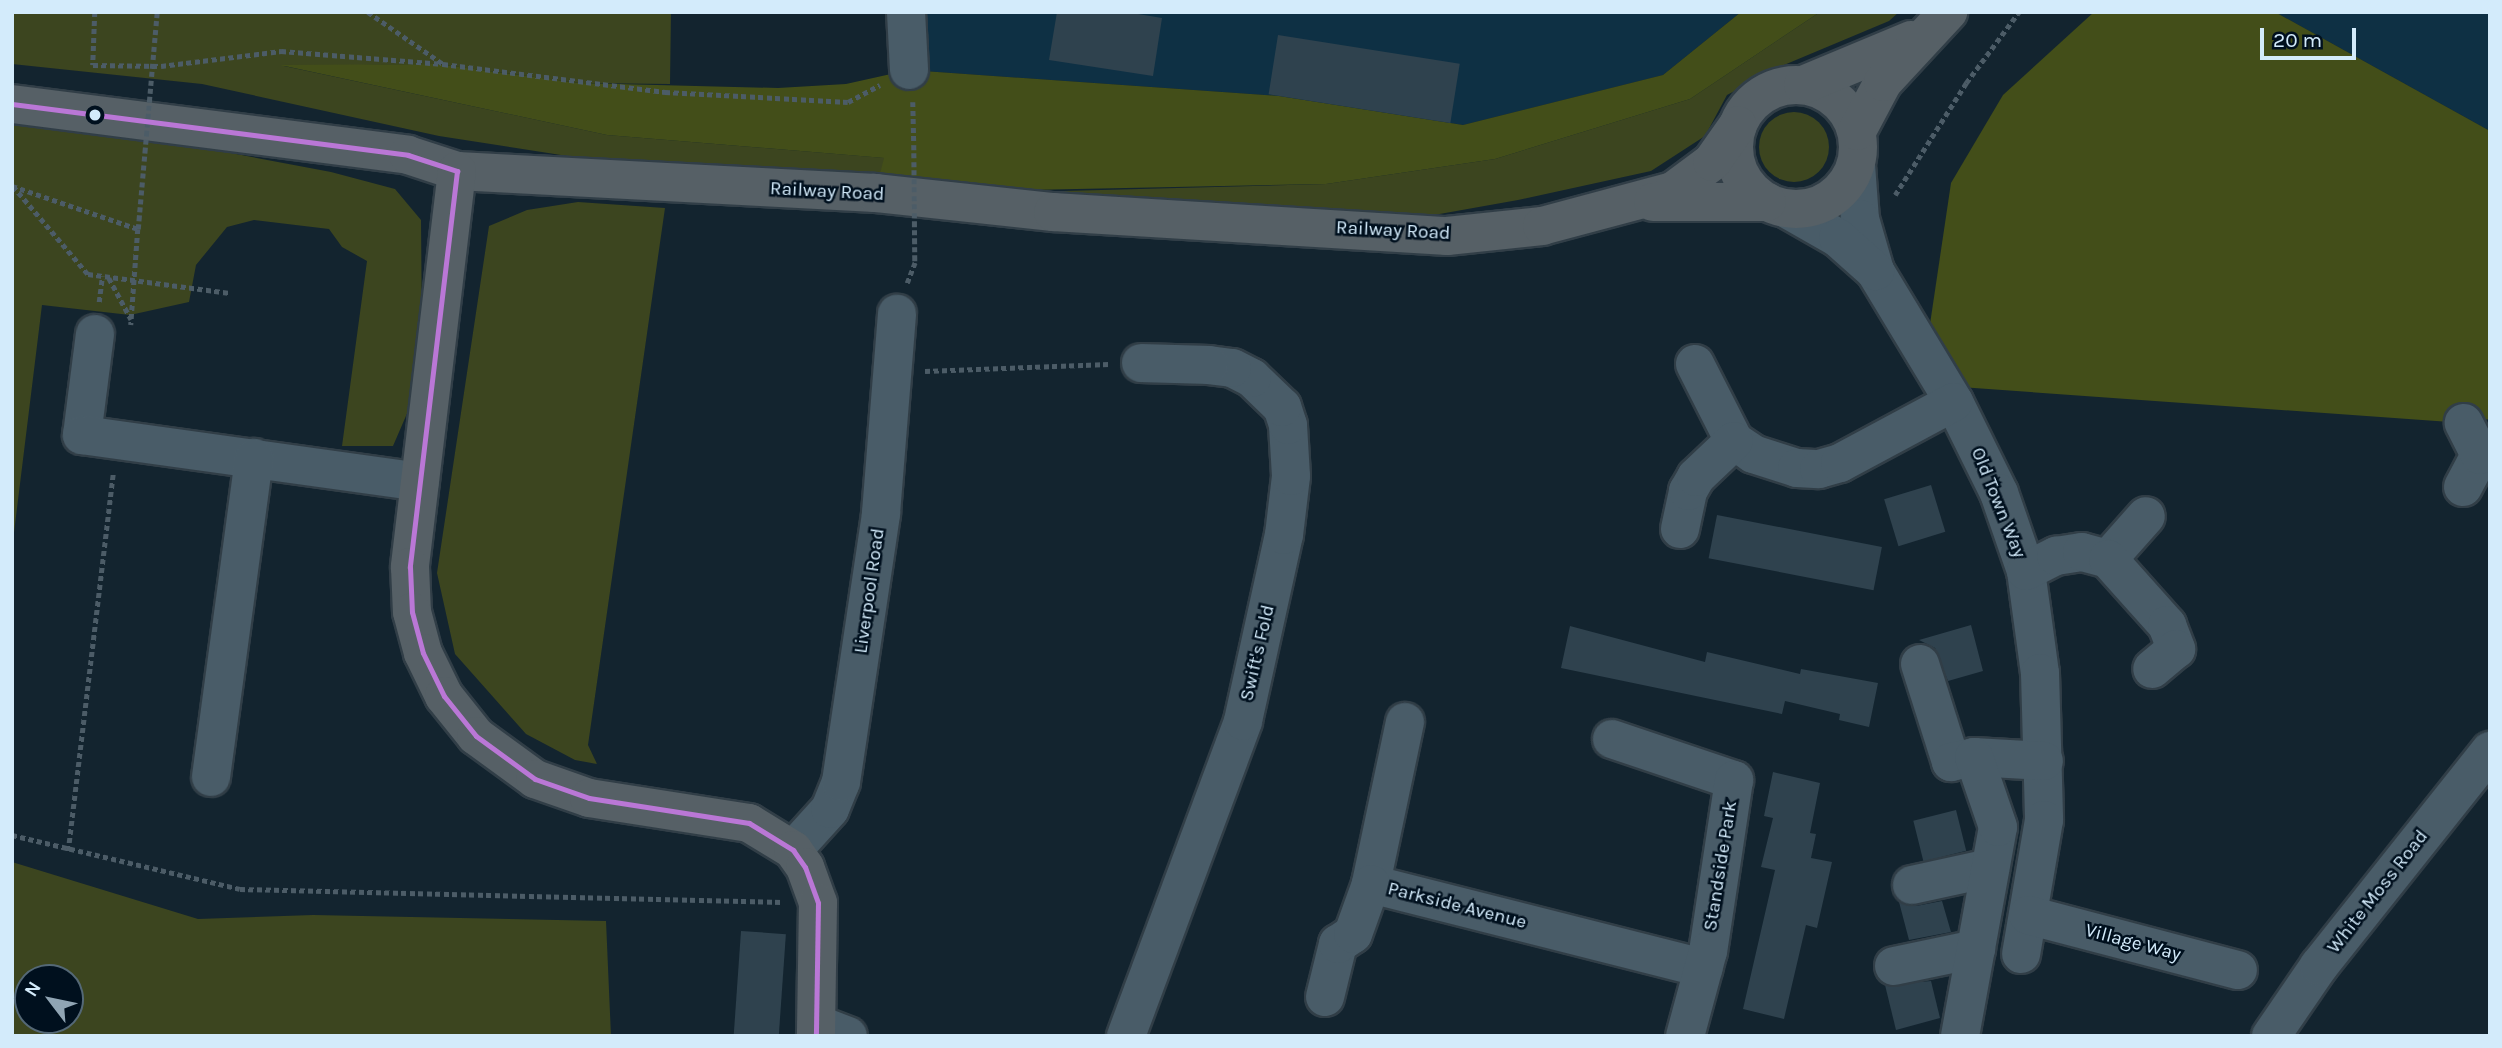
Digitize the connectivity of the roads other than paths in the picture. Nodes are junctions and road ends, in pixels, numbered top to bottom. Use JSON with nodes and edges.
{"nodes":[{"id":1,"x":906,"y":12,"type":"edge"},
{"id":2,"x":1939,"y":20,"type":"edge"},
{"id":3,"x":909,"y":70,"type":"road end"},
{"id":4,"x":1803,"y":85,"type":"junction"},
{"id":5,"x":12,"y":104,"type":"edge"},
{"id":6,"x":1738,"y":125,"type":"junction"},
{"id":7,"x":1856,"y":148,"type":"junction"},
{"id":8,"x":457,"y":171,"type":"junction"},
{"id":9,"x":1644,"y":202,"type":"junction"},
{"id":10,"x":1777,"y":206,"type":"junction"},
{"id":11,"x":1875,"y":271,"type":"junction"},
{"id":12,"x":897,"y":314,"type":"dead end"},
{"id":13,"x":113,"y":333,"type":"road end"},
{"id":14,"x":1141,"y":363,"type":"road end"},
{"id":15,"x":1695,"y":364,"type":"dead end"},
{"id":16,"x":1954,"y":402,"type":"junction"},
{"id":17,"x":1734,"y":441,"type":"junction"},
{"id":18,"x":254,"y":458,"type":"junction"},
{"id":19,"x":420,"y":482,"type":"junction"},
{"id":20,"x":2146,"y":516,"type":"dead end"},
{"id":21,"x":1680,"y":528,"type":"dead end"},
{"id":22,"x":2108,"y":559,"type":"junction"},
{"id":23,"x":2026,"y":570,"type":"junction"},
{"id":24,"x":2178,"y":657,"type":"dead end"},
{"id":25,"x":1920,"y":664,"type":"dead end"},
{"id":26,"x":1405,"y":722,"type":"dead end"},
{"id":27,"x":1612,"y":739,"type":"dead end"},
{"id":28,"x":2490,"y":751,"type":"edge"},
{"id":29,"x":1962,"y":760,"type":"junction"},
{"id":30,"x":2044,"y":761,"type":"junction"},
{"id":31,"x":211,"y":777,"type":"dead end"},
{"id":32,"x":793,"y":850,"type":"junction"},
{"id":33,"x":1990,"y":868,"type":"junction"},
{"id":34,"x":1371,"y":884,"type":"junction"},
{"id":35,"x":1912,"y":885,"type":"dead end"},
{"id":36,"x":2028,"y":915,"type":"junction"},
{"id":37,"x":1976,"y":949,"type":"junction"},
{"id":38,"x":2021,"y":954,"type":"dead end"},
{"id":39,"x":1894,"y":966,"type":"dead end"},
{"id":40,"x":1704,"y":968,"type":"junction"},
{"id":41,"x":2238,"y":970,"type":"dead end"},
{"id":42,"x":1325,"y":997,"type":"dead end"},
{"id":43,"x":827,"y":1032,"type":"edge"},
{"id":44,"x":1126,"y":1036,"type":"edge"},
{"id":45,"x":1685,"y":1036,"type":"edge"},
{"id":46,"x":1960,"y":1036,"type":"edge"},
{"id":47,"x":2271,"y":1036,"type":"edge"}],
"edges":[{"from":1,"to":3,"type":"street"},
{"from":2,"to":4,"type":"main road"},
{"from":2,"to":7,"type":"main road"},
{"from":4,"to":6,"type":"main road"},
{"from":4,"to":7,"type":"main road"},
{"from":5,"to":8,"type":"main road","name":"Railway Road"},
{"from":6,"to":9,"type":"main road","name":"Railway Road"},
{"from":6,"to":10,"type":"main road"},
{"from":7,"to":10,"type":"main road"},
{"from":7,"to":11,"type":"street","name":"Old Town Way"},
{"from":8,"to":9,"type":"main road","name":"Railway Road"},
{"from":8,"to":19,"type":"main road"},
{"from":9,"to":10,"type":"main road","name":"Railway Road"},
{"from":10,"to":11,"type":"street","name":"Old Town Way"},
{"from":11,"to":16,"type":"street","name":"Old Town Way"},
{"from":12,"to":32,"type":"street","name":"Liverpool Road"},
{"from":13,"to":18,"type":"street"},
{"from":14,"to":44,"type":"street","name":"Swift's Fold"},
{"from":15,"to":17,"type":"street"},
{"from":16,"to":17,"type":"street"},
{"from":16,"to":23,"type":"street","name":"Old Town Way"},
{"from":17,"to":21,"type":"street"},
{"from":18,"to":19,"type":"street"},
{"from":18,"to":31,"type":"street"},
{"from":19,"to":32,"type":"main road"},
{"from":20,"to":22,"type":"street"},
{"from":22,"to":23,"type":"street"},
{"from":22,"to":24,"type":"street"},
{"from":23,"to":30,"type":"street","name":"Old Town Way"},
{"from":25,"to":29,"type":"street"},
{"from":26,"to":34,"type":"street","name":"Parkside Avenue"},
{"from":27,"to":40,"type":"street","name":"Standside Park"},
{"from":28,"to":47,"type":"street","name":"White Moss Road"},
{"from":29,"to":30,"type":"street"},
{"from":29,"to":33,"type":"street"},
{"from":30,"to":36,"type":"street","name":"Old Town Way"},
{"from":32,"to":43,"type":"main road"},
{"from":33,"to":35,"type":"street"},
{"from":33,"to":37,"type":"street"},
{"from":34,"to":40,"type":"street","name":"Parkside Avenue"},
{"from":34,"to":42,"type":"street"},
{"from":36,"to":38,"type":"street","name":"Old Town Way"},
{"from":36,"to":41,"type":"street","name":"Village Way"},
{"from":37,"to":39,"type":"street"},
{"from":37,"to":46,"type":"street"},
{"from":40,"to":45,"type":"street","name":"Standside Park"}]}
